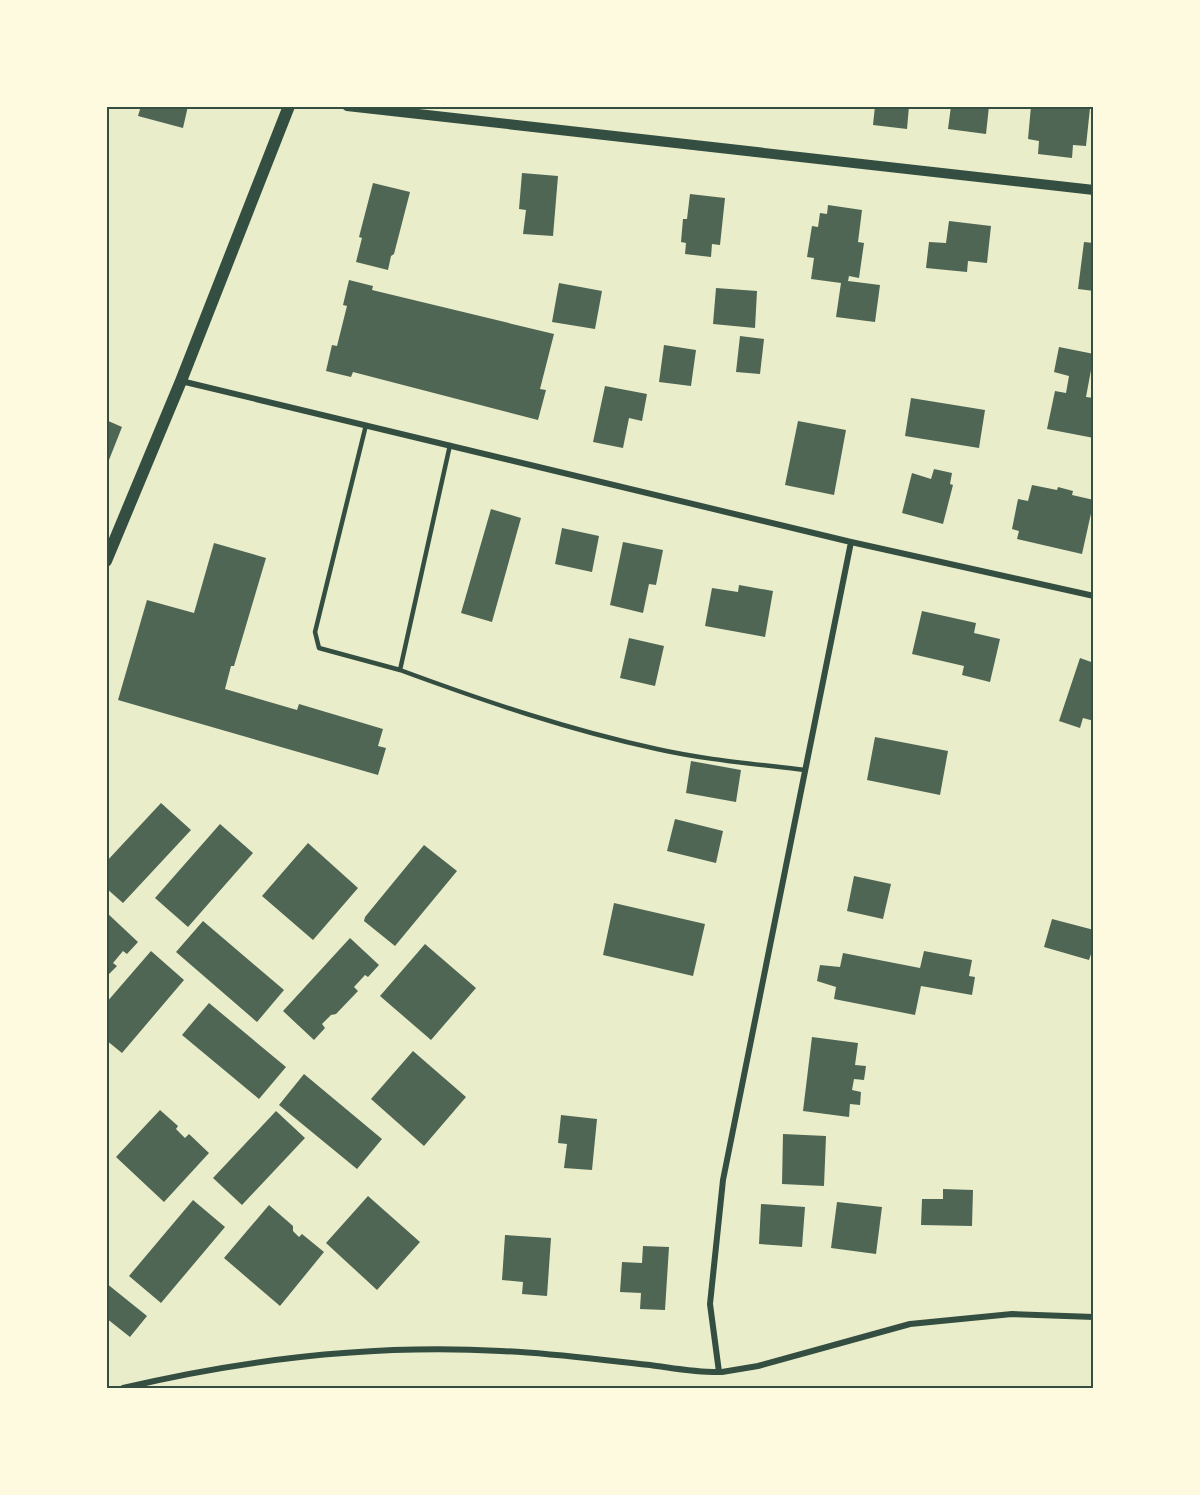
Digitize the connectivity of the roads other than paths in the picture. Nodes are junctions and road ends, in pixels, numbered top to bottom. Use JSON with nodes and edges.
{"nodes":[{"id":1,"x":289,"y":106,"type":"edge"},
{"id":2,"x":347,"y":106,"type":"edge"},
{"id":3,"x":1094,"y":190,"type":"edge"},
{"id":4,"x":181,"y":381,"type":"junction"},
{"id":5,"x":366,"y":425,"type":"junction"},
{"id":6,"x":450,"y":445,"type":"junction"},
{"id":7,"x":851,"y":542,"type":"junction"},
{"id":8,"x":106,"y":561,"type":"edge"},
{"id":9,"x":1094,"y":596,"type":"edge"},
{"id":10,"x":400,"y":670,"type":"junction"},
{"id":11,"x":806,"y":770,"type":"junction"},
{"id":12,"x":1094,"y":1317,"type":"edge"},
{"id":13,"x":719,"y":1372,"type":"junction"},
{"id":14,"x":123,"y":1389,"type":"edge"}],
"edges":[{"from":1,"to":4,"type":"main road"},
{"from":2,"to":3,"type":"street"},
{"from":4,"to":5,"type":"street"},
{"from":4,"to":8,"type":"main road"},
{"from":5,"to":6,"type":"street"},
{"from":5,"to":10,"type":"lane"},
{"from":6,"to":7,"type":"street"},
{"from":6,"to":10,"type":"lane"},
{"from":7,"to":9,"type":"street"},
{"from":7,"to":11,"type":"street"},
{"from":10,"to":11,"type":"lane"},
{"from":11,"to":13,"type":"street"},
{"from":12,"to":13,"type":"street"},
{"from":13,"to":14,"type":"street"}]}
